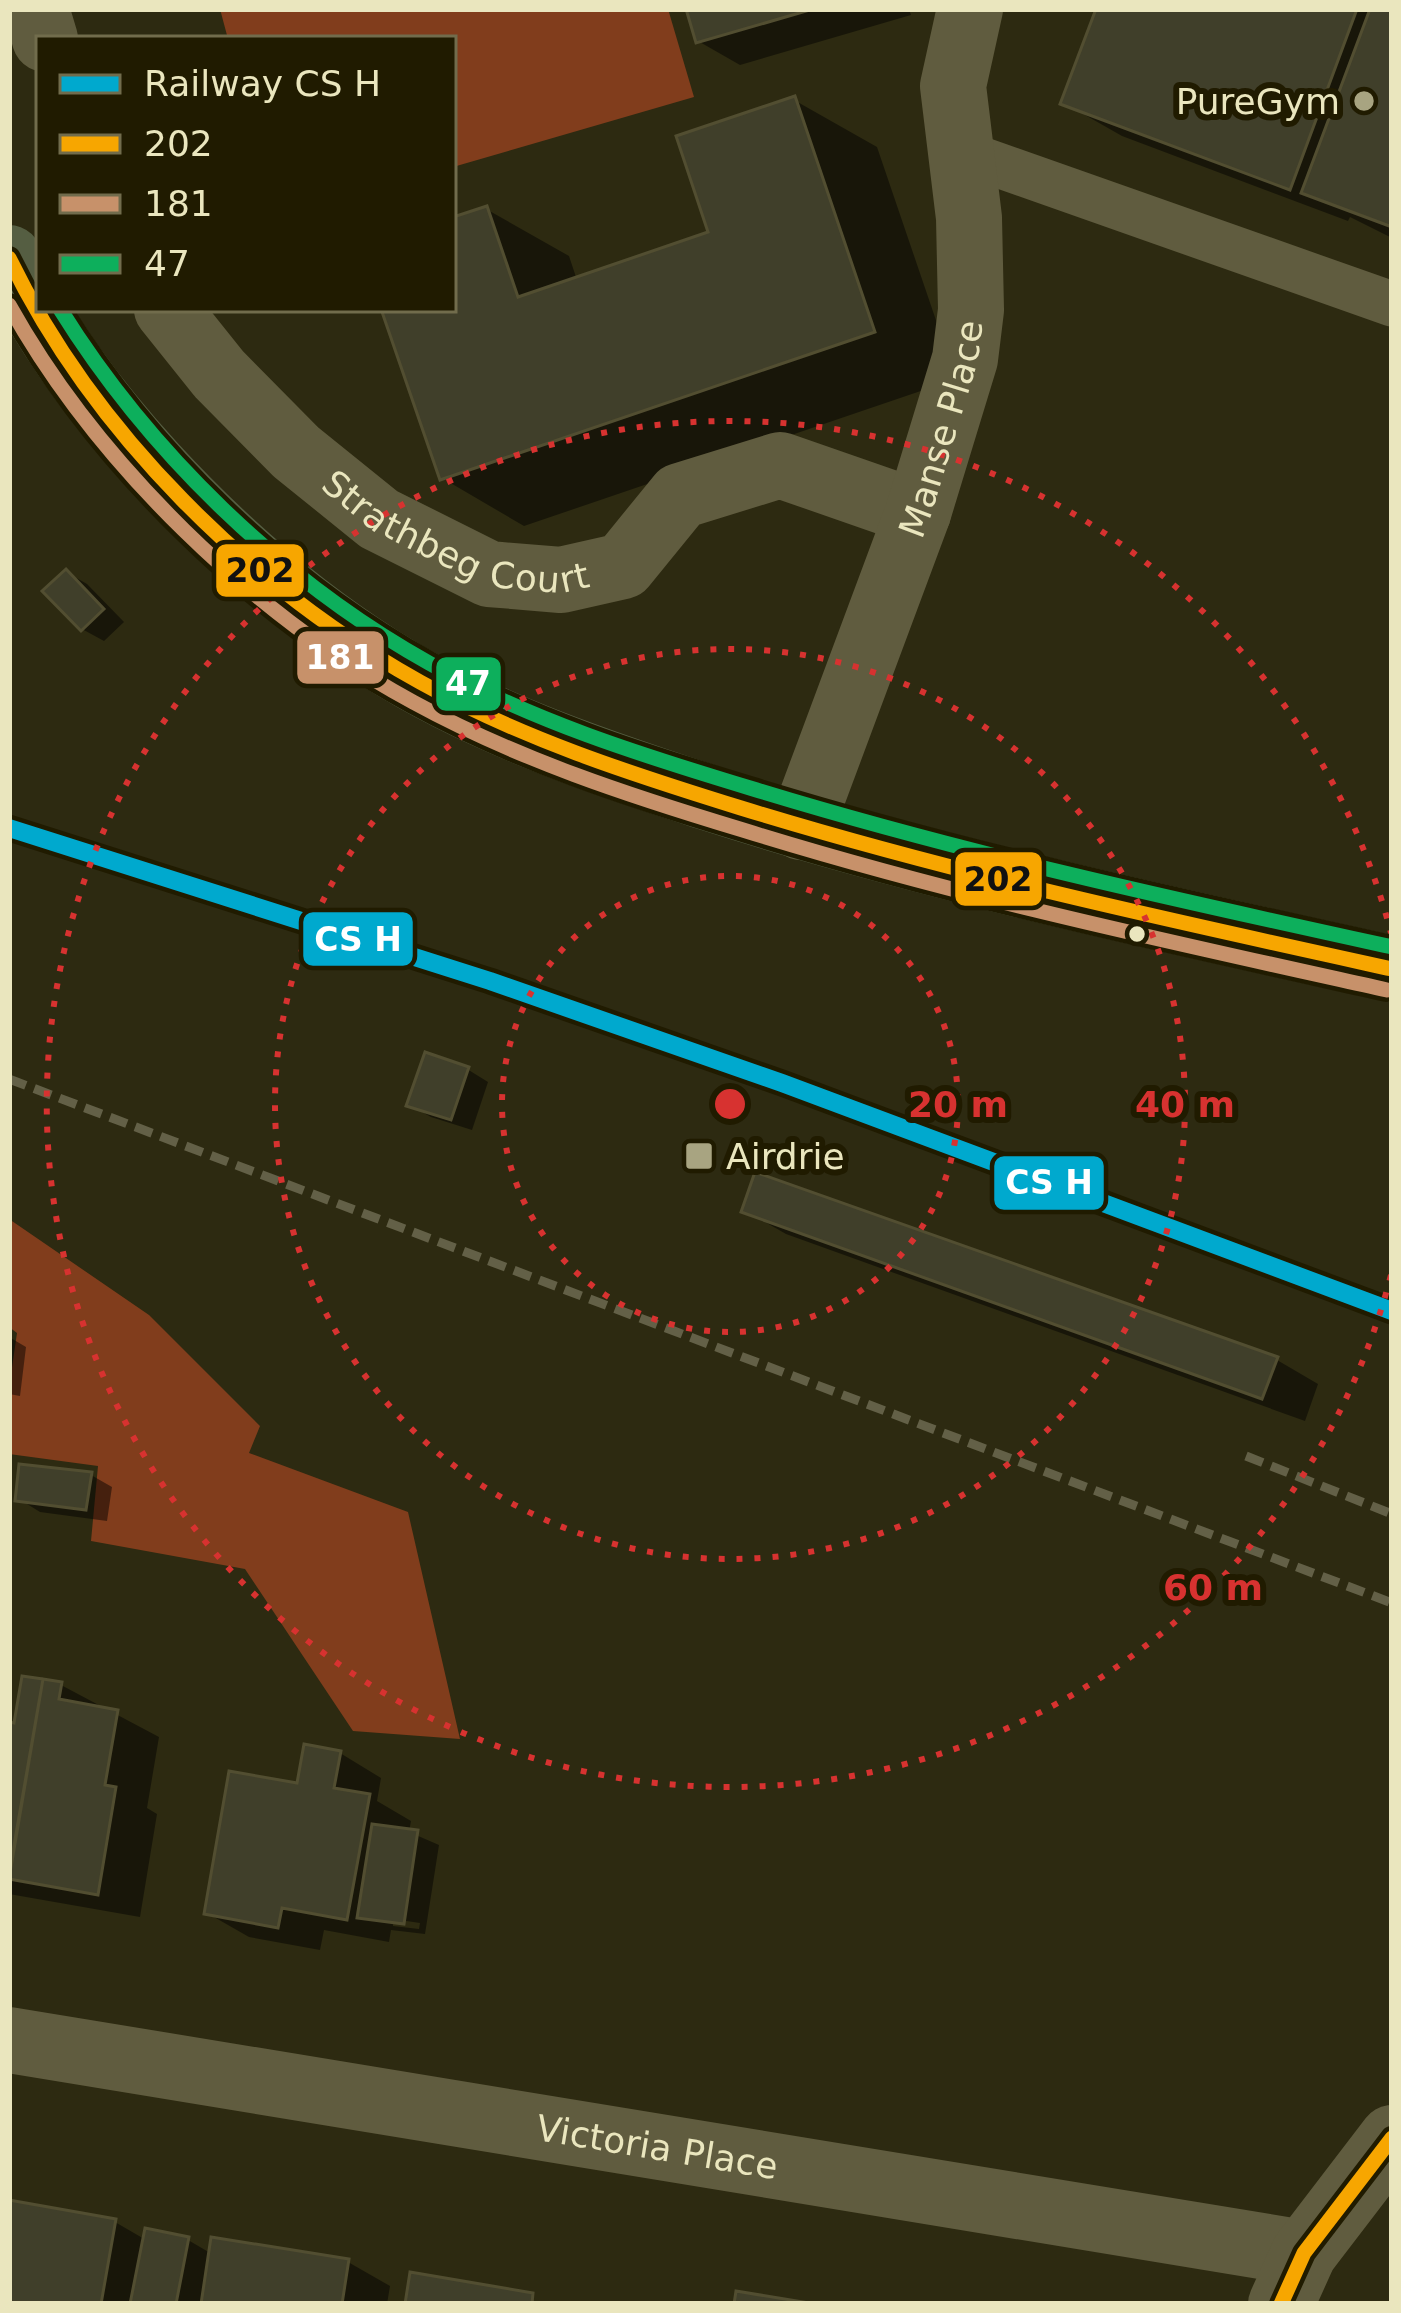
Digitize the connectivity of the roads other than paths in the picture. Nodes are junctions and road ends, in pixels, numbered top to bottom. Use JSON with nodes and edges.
{"nodes":[{"id":1,"x":970,"y":9,"type":"edge"},
{"id":2,"x":961,"y":152,"type":"junction"},
{"id":3,"x":9,"y":258,"type":"edge"},
{"id":4,"x":1392,"y":304,"type":"edge"},
{"id":5,"x":36,"y":306,"type":"edge"},
{"id":6,"x":39,"y":312,"type":"edge"},
{"id":7,"x":169,"y":312,"type":"edge"},
{"id":8,"x":919,"y":513,"type":"junction"},
{"id":9,"x":801,"y":827,"type":"junction"},
{"id":10,"x":1392,"y":969,"type":"edge"},
{"id":11,"x":9,"y":2040,"type":"edge"},
{"id":12,"x":1392,"y":2138,"type":"edge"},
{"id":13,"x":1293,"y":2278,"type":"edge"}],
"edges":[{"from":1,"to":2,"type":"street","name":"Manse Place"},
{"from":2,"to":4,"type":"lane"},
{"from":2,"to":8,"type":"street","name":"Manse Place"},
{"from":3,"to":5,"type":"main road"},
{"from":6,"to":9,"type":"main road"},
{"from":7,"to":8,"type":"street","name":"Strathbeg Court"},
{"from":8,"to":9,"type":"street","name":"Manse Place"},
{"from":9,"to":10,"type":"main road"},
{"from":11,"to":13,"type":"street","name":"Victoria Place"},
{"from":12,"to":13,"type":"street"}]}
